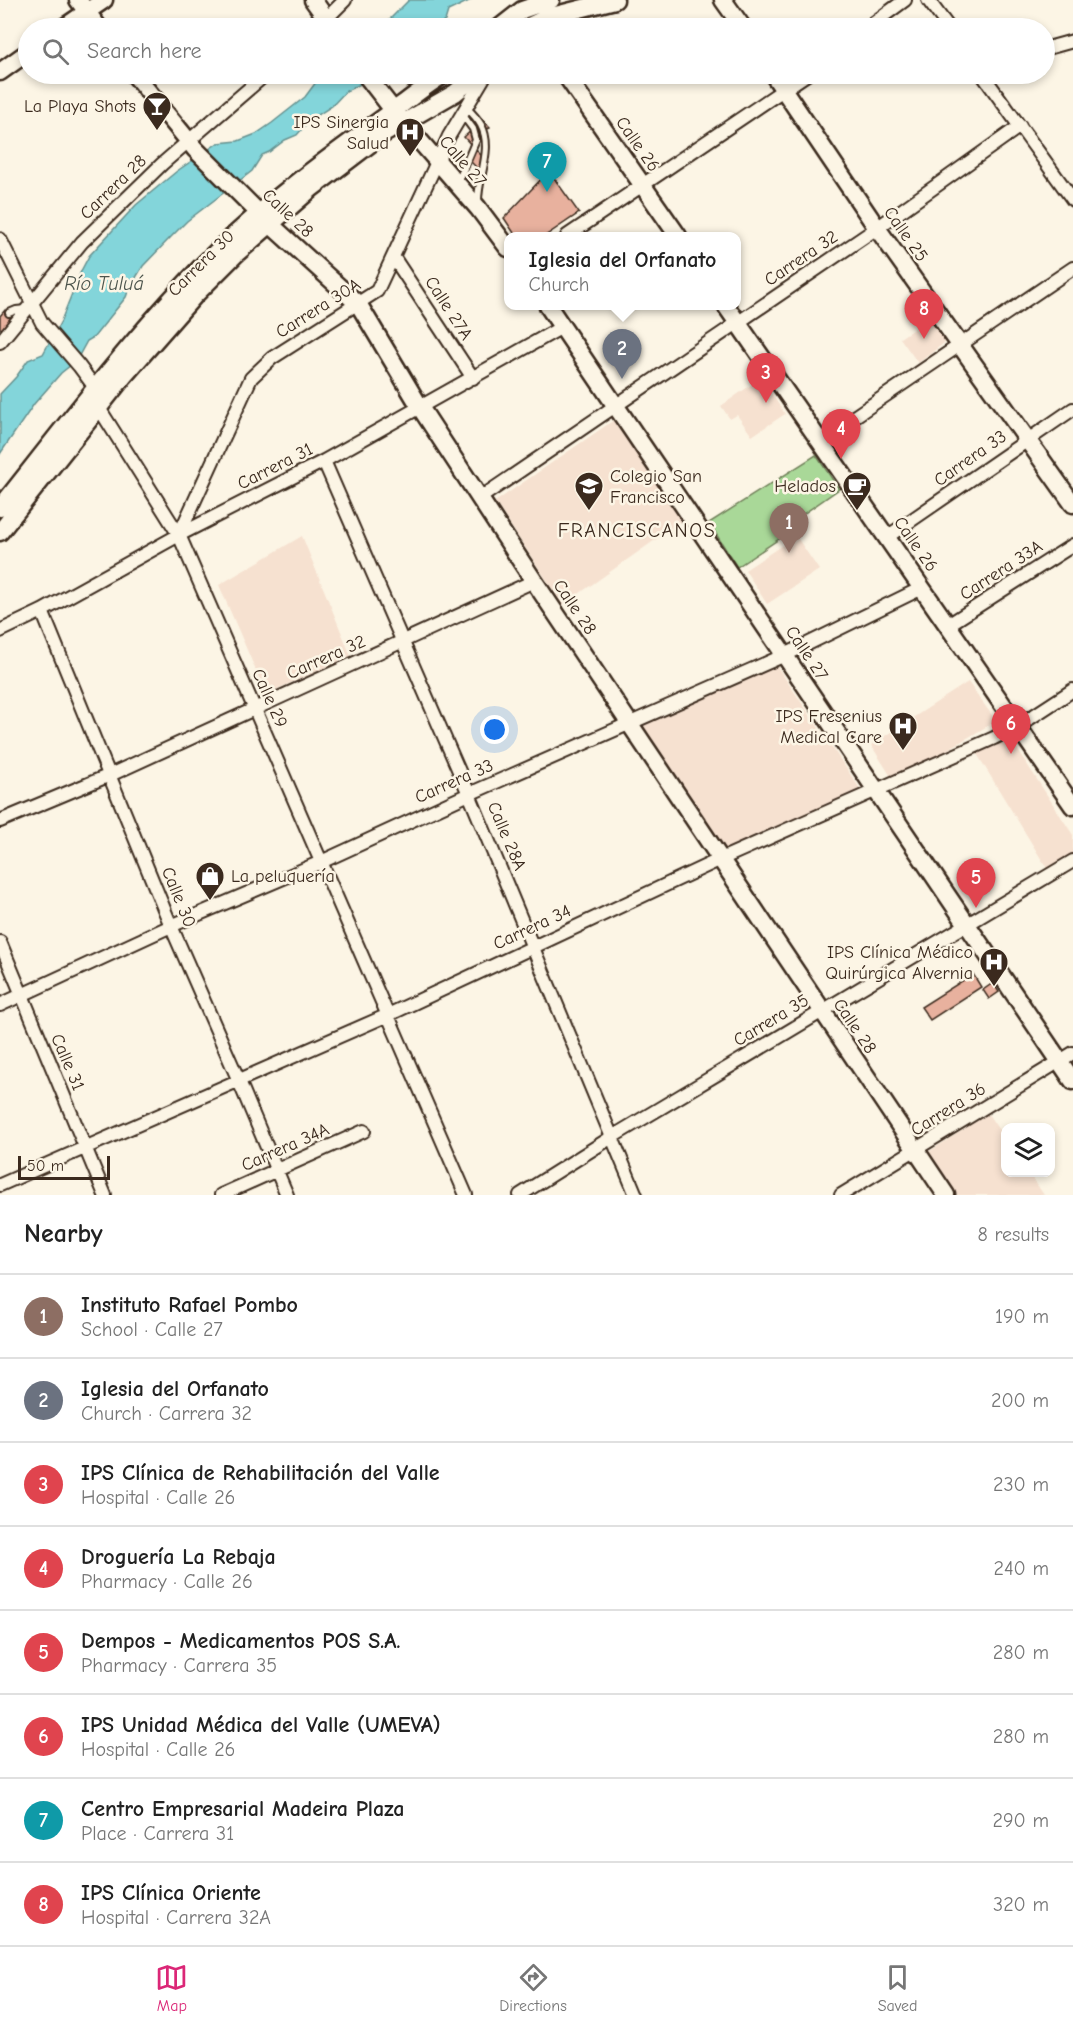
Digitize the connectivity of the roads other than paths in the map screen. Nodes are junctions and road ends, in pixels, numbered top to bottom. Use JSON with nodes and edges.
{"nodes":[{"id":1,"x":104,"y":0,"type":"edge"},
{"id":2,"x":313,"y":0,"type":"edge"},
{"id":3,"x":345,"y":0,"type":"edge"},
{"id":4,"x":551,"y":0,"type":"edge"},
{"id":5,"x":615,"y":0,"type":"edge"},
{"id":6,"x":723,"y":0,"type":"edge"},
{"id":7,"x":905,"y":0,"type":"edge"},
{"id":8,"x":928,"y":0,"type":"edge"},
{"id":9,"x":82,"y":6,"type":"edge"},
{"id":10,"x":72,"y":18,"type":"edge"},
{"id":11,"x":91,"y":18,"type":"edge"},
{"id":12,"x":321,"y":18,"type":"edge"},
{"id":13,"x":331,"y":18,"type":"edge"},
{"id":14,"x":525,"y":18,"type":"edge"},
{"id":15,"x":735,"y":18,"type":"edge"},
{"id":16,"x":881,"y":18,"type":"edge"},
{"id":17,"x":942,"y":18,"type":"edge"},
{"id":18,"x":1073,"y":40,"type":"edge"},
{"id":19,"x":1055,"y":46,"type":"edge"},
{"id":20,"x":18,"y":59,"type":"edge"},
{"id":21,"x":0,"y":72,"type":"edge"},
{"id":22,"x":142,"y":84,"type":"edge"},
{"id":23,"x":255,"y":84,"type":"edge"},
{"id":24,"x":372,"y":84,"type":"edge"},
{"id":25,"x":431,"y":84,"type":"edge"},
{"id":26,"x":465,"y":84,"type":"edge"},
{"id":27,"x":480,"y":84,"type":"edge"},
{"id":28,"x":572,"y":84,"type":"edge"},
{"id":29,"x":780,"y":84,"type":"edge"},
{"id":30,"x":793,"y":84,"type":"edge"},
{"id":31,"x":989,"y":84,"type":"edge"},
{"id":32,"x":784,"y":90,"type":"junction"},
{"id":33,"x":393,"y":110,"type":"junction"},
{"id":34,"x":463,"y":110,"type":"junction"},
{"id":35,"x":404,"y":123,"type":"junction"},
{"id":36,"x":1020,"y":126,"type":"junction"},
{"id":37,"x":191,"y":145,"type":"junction"},
{"id":38,"x":438,"y":161,"type":"junction"},
{"id":39,"x":458,"y":183,"type":"junction"},
{"id":40,"x":643,"y":186,"type":"junction"},
{"id":41,"x":1073,"y":200,"type":"edge"},
{"id":42,"x":478,"y":208,"type":"junction"},
{"id":43,"x":265,"y":218,"type":"junction"},
{"id":44,"x":878,"y":228,"type":"junction"},
{"id":45,"x":574,"y":232,"type":"edge"},
{"id":46,"x":675,"y":232,"type":"edge"},
{"id":47,"x":0,"y":239,"type":"edge"},
{"id":48,"x":504,"y":243,"type":"edge"},
{"id":49,"x":394,"y":258,"type":"junction"},
{"id":50,"x":1073,"y":268,"type":"edge"},
{"id":51,"x":29,"y":305,"type":"junction"},
{"id":52,"x":359,"y":305,"type":"junction"},
{"id":53,"x":551,"y":310,"type":"edge"},
{"id":54,"x":729,"y":310,"type":"edge"},
{"id":55,"x":9,"y":313,"type":"dead end"},
{"id":56,"x":738,"y":323,"type":"junction"},
{"id":57,"x":562,"y":327,"type":"junction"},
{"id":58,"x":0,"y":342,"type":"edge"},
{"id":59,"x":960,"y":344,"type":"junction"},
{"id":60,"x":473,"y":378,"type":"junction"},
{"id":61,"x":96,"y":389,"type":"junction"},
{"id":62,"x":616,"y":405,"type":"junction"},
{"id":63,"x":420,"y":407,"type":"junction"},
{"id":64,"x":99,"y":408,"type":"junction"},
{"id":65,"x":1073,"y":409,"type":"edge"},
{"id":66,"x":1027,"y":440,"type":"junction"},
{"id":67,"x":820,"y":441,"type":"junction"},
{"id":68,"x":324,"y":461,"type":"junction"},
{"id":69,"x":480,"y":498,"type":"junction"},
{"id":70,"x":1073,"y":504,"type":"edge"},
{"id":71,"x":0,"y":508,"type":"edge"},
{"id":72,"x":0,"y":532,"type":"edge"},
{"id":73,"x":179,"y":535,"type":"junction"},
{"id":74,"x":887,"y":537,"type":"junction"},
{"id":75,"x":1073,"y":545,"type":"edge"},
{"id":76,"x":534,"y":581,"type":"junction"},
{"id":77,"x":922,"y":588,"type":"junction"},
{"id":78,"x":42,"y":612,"type":"junction"},
{"id":79,"x":948,"y":625,"type":"junction"},
{"id":80,"x":0,"y":631,"type":"edge"},
{"id":81,"x":403,"y":642,"type":"junction"},
{"id":82,"x":785,"y":655,"type":"junction"},
{"id":83,"x":1073,"y":690,"type":"edge"},
{"id":84,"x":255,"y":709,"type":"junction"},
{"id":85,"x":629,"y":722,"type":"junction"},
{"id":86,"x":1018,"y":726,"type":"junction"},
{"id":87,"x":110,"y":775,"type":"junction"},
{"id":88,"x":876,"y":790,"type":"junction"},
{"id":89,"x":469,"y":794,"type":"junction"},
{"id":90,"x":1073,"y":806,"type":"edge"},
{"id":91,"x":0,"y":821,"type":"edge"},
{"id":92,"x":721,"y":859,"type":"junction"},
{"id":93,"x":1073,"y":861,"type":"edge"},
{"id":94,"x":321,"y":862,"type":"junction"},
{"id":95,"x":967,"y":925,"type":"junction"},
{"id":96,"x":171,"y":926,"type":"junction"},
{"id":97,"x":0,"y":942,"type":"edge"},
{"id":98,"x":534,"y":946,"type":"junction"},
{"id":99,"x":21,"y":995,"type":"junction"},
{"id":100,"x":0,"y":1005,"type":"edge"},
{"id":101,"x":821,"y":1011,"type":"junction"},
{"id":102,"x":388,"y":1015,"type":"junction"},
{"id":103,"x":1066,"y":1057,"type":"edge"},
{"id":104,"x":239,"y":1081,"type":"junction"},
{"id":105,"x":1073,"y":1081,"type":"edge"},
{"id":106,"x":364,"y":1131,"type":"dead end"},
{"id":107,"x":612,"y":1137,"type":"junction"},
{"id":108,"x":84,"y":1146,"type":"junction"},
{"id":109,"x":915,"y":1150,"type":"junction"},
{"id":110,"x":276,"y":1171,"type":"junction"},
{"id":111,"x":0,"y":1185,"type":"edge"},
{"id":112,"x":105,"y":1195,"type":"edge"},
{"id":113,"x":221,"y":1195,"type":"edge"},
{"id":114,"x":286,"y":1195,"type":"edge"},
{"id":115,"x":466,"y":1195,"type":"edge"},
{"id":116,"x":520,"y":1195,"type":"edge"},
{"id":117,"x":636,"y":1195,"type":"edge"},
{"id":118,"x":841,"y":1195,"type":"edge"},
{"id":119,"x":946,"y":1195,"type":"edge"}],
"edges":[{"from":1,"to":9,"type":"main road"},
{"from":2,"to":12,"type":"main road"},
{"from":3,"to":13,"type":"street"},
{"from":4,"to":14,"type":"main road"},
{"from":5,"to":14,"type":"main road"},
{"from":6,"to":15,"type":"main road"},
{"from":7,"to":16,"type":"street"},
{"from":8,"to":17,"type":"street"},
{"from":9,"to":10,"type":"main road"},
{"from":9,"to":11,"type":"main road"},
{"from":18,"to":19,"type":"street"},
{"from":20,"to":21,"type":"main road"},
{"from":22,"to":37,"type":"main road","name":"Calle 28"},
{"from":23,"to":37,"type":"street","name":"Carrera 28"},
{"from":24,"to":33,"type":"main road","name":"Calle 27"},
{"from":25,"to":33,"type":"main road","name":"Carrera 30"},
{"from":26,"to":35,"type":"main road","name":"Carrera 30"},
{"from":27,"to":34,"type":"street","name":"Carrera 30A"},
{"from":28,"to":40,"type":"main road","name":"Calle 26"},
{"from":29,"to":32,"type":"main road","name":"Calle 25"},
{"from":30,"to":32,"type":"street"},
{"from":31,"to":36,"type":"street"},
{"from":32,"to":40,"type":"street"},
{"from":32,"to":44,"type":"main road","name":"Calle 25"},
{"from":33,"to":35,"type":"main road","name":"Calle 27"},
{"from":33,"to":43,"type":"main road","name":"Carrera 30"},
{"from":34,"to":38,"type":"street","name":"Carrera 30A"},
{"from":34,"to":39,"type":"lane"},
{"from":34,"to":42,"type":"lane"},
{"from":35,"to":38,"type":"main road","name":"Calle 27"},
{"from":35,"to":43,"type":"main road","name":"Carrera 30"},
{"from":36,"to":41,"type":"street"},
{"from":36,"to":44,"type":"street","name":"Carrera 32"},
{"from":37,"to":43,"type":"main road","name":"Calle 28"},
{"from":37,"to":51,"type":"street","name":"Carrera 28"},
{"from":38,"to":39,"type":"main road","name":"Calle 27"},
{"from":38,"to":49,"type":"street","name":"Carrera 30A"},
{"from":39,"to":42,"type":"main road","name":"Calle 27"},
{"from":40,"to":45,"type":"street"},
{"from":40,"to":46,"type":"main road","name":"Calle 26"},
{"from":42,"to":48,"type":"main road","name":"Calle 27"},
{"from":43,"to":52,"type":"main road","name":"Calle 28"},
{"from":43,"to":61,"type":"main road","name":"Carrera 30"},
{"from":43,"to":64,"type":"main road","name":"Carrera 30"},
{"from":44,"to":56,"type":"street","name":"Carrera 32"},
{"from":44,"to":59,"type":"main road","name":"Calle 25"},
{"from":47,"to":51,"type":"street","name":"Calle 29"},
{"from":49,"to":52,"type":"street","name":"Carrera 30A"},
{"from":49,"to":60,"type":"street","name":"Calle 27A"},
{"from":50,"to":59,"type":"street"},
{"from":51,"to":55,"type":"lane"},
{"from":51,"to":58,"type":"street","name":"Carrera 28"},
{"from":51,"to":61,"type":"street","name":"Calle 29"},
{"from":52,"to":63,"type":"main road","name":"Calle 28"},
{"from":52,"to":73,"type":"street","name":"Carrera 30A"},
{"from":53,"to":57,"type":"main road","name":"Calle 27"},
{"from":54,"to":56,"type":"main road","name":"Calle 26"},
{"from":56,"to":62,"type":"street","name":"Carrera 32"},
{"from":56,"to":67,"type":"main road","name":"Calle 26"},
{"from":57,"to":60,"type":"street","name":"Carrera 31"},
{"from":57,"to":62,"type":"main road","name":"Calle 27"},
{"from":59,"to":66,"type":"main road","name":"Calle 25"},
{"from":59,"to":67,"type":"street"},
{"from":60,"to":63,"type":"street","name":"Carrera 31"},
{"from":61,"to":64,"type":"street","name":"Calle 29"},
{"from":61,"to":71,"type":"main road","name":"Carrera 30"},
{"from":62,"to":69,"type":"street","name":"Carrera 32"},
{"from":62,"to":82,"type":"main road","name":"Calle 27"},
{"from":63,"to":68,"type":"street","name":"Carrera 31"},
{"from":63,"to":69,"type":"main road","name":"Calle 28"},
{"from":64,"to":72,"type":"main road","name":"Carrera 30"},
{"from":64,"to":73,"type":"street","name":"Calle 29"},
{"from":65,"to":66,"type":"street","name":"Carrera 33"},
{"from":66,"to":70,"type":"main road","name":"Calle 25"},
{"from":66,"to":74,"type":"street","name":"Carrera 33"},
{"from":67,"to":74,"type":"main road","name":"Calle 26"},
{"from":68,"to":73,"type":"street","name":"Carrera 31"},
{"from":68,"to":81,"type":"street","name":"Calle 28A"},
{"from":69,"to":76,"type":"main road","name":"Calle 28"},
{"from":73,"to":78,"type":"street","name":"Carrera 31"},
{"from":73,"to":84,"type":"street","name":"Calle 29"},
{"from":74,"to":77,"type":"main road","name":"Calle 26"},
{"from":75,"to":79,"type":"street","name":"Carrera 33A"},
{"from":76,"to":81,"type":"street","name":"Carrera 32"},
{"from":76,"to":85,"type":"main road","name":"Calle 28"},
{"from":77,"to":79,"type":"main road","name":"Calle 26"},
{"from":77,"to":82,"type":"street","name":"Carrera 33"},
{"from":78,"to":80,"type":"street","name":"Carrera 31"},
{"from":78,"to":87,"type":"street","name":"Calle 30"},
{"from":79,"to":86,"type":"main road","name":"Calle 26"},
{"from":81,"to":84,"type":"street","name":"Carrera 32"},
{"from":81,"to":89,"type":"street","name":"Calle 28A"},
{"from":82,"to":85,"type":"street","name":"Carrera 33"},
{"from":82,"to":88,"type":"main road","name":"Calle 27"},
{"from":83,"to":86,"type":"street","name":"Carrera 34"},
{"from":84,"to":87,"type":"street","name":"Carrera 32"},
{"from":84,"to":94,"type":"street","name":"Calle 29"},
{"from":85,"to":89,"type":"street","name":"Carrera 33"},
{"from":85,"to":92,"type":"main road","name":"Calle 28"},
{"from":86,"to":88,"type":"street","name":"Carrera 34"},
{"from":86,"to":90,"type":"main road","name":"Calle 26"},
{"from":87,"to":91,"type":"street","name":"Carrera 32"},
{"from":87,"to":96,"type":"street","name":"Calle 30"},
{"from":88,"to":92,"type":"street","name":"Carrera 34"},
{"from":88,"to":95,"type":"main road","name":"Calle 27"},
{"from":89,"to":94,"type":"street","name":"Carrera 33"},
{"from":89,"to":98,"type":"street","name":"Calle 28A"},
{"from":92,"to":98,"type":"street","name":"Carrera 34"},
{"from":92,"to":101,"type":"main road","name":"Calle 28"},
{"from":93,"to":95,"type":"street","name":"Carrera 35"},
{"from":94,"to":96,"type":"street","name":"Carrera 33"},
{"from":94,"to":102,"type":"street","name":"Calle 29"},
{"from":95,"to":101,"type":"street","name":"Carrera 35"},
{"from":95,"to":103,"type":"main road","name":"Calle 27"},
{"from":96,"to":99,"type":"street","name":"Carrera 33"},
{"from":96,"to":104,"type":"street","name":"Calle 30"},
{"from":97,"to":99,"type":"street","name":"Calle 31"},
{"from":98,"to":102,"type":"street","name":"Carrera 34"},
{"from":98,"to":107,"type":"street","name":"Calle 28A"},
{"from":99,"to":100,"type":"street","name":"Carrera 33"},
{"from":99,"to":108,"type":"street","name":"Calle 31"},
{"from":101,"to":107,"type":"street","name":"Carrera 35"},
{"from":101,"to":109,"type":"main road","name":"Calle 28"},
{"from":102,"to":104,"type":"street","name":"Carrera 34"},
{"from":102,"to":115,"type":"street","name":"Calle 29"},
{"from":103,"to":105,"type":"main road","name":"Calle 27"},
{"from":103,"to":109,"type":"street","name":"Carrera 36"},
{"from":104,"to":108,"type":"street","name":"Carrera 34"},
{"from":104,"to":110,"type":"street","name":"Calle 30"},
{"from":106,"to":110,"type":"street","name":"Carrera 34A"},
{"from":107,"to":116,"type":"street","name":"Carrera 35"},
{"from":107,"to":117,"type":"street","name":"Calle 28A"},
{"from":108,"to":111,"type":"street","name":"Carrera 34"},
{"from":108,"to":112,"type":"street","name":"Calle 31"},
{"from":109,"to":118,"type":"street","name":"Carrera 36"},
{"from":109,"to":119,"type":"main road","name":"Calle 28"},
{"from":110,"to":113,"type":"street","name":"Carrera 34A"},
{"from":110,"to":114,"type":"street","name":"Calle 30"}]}
